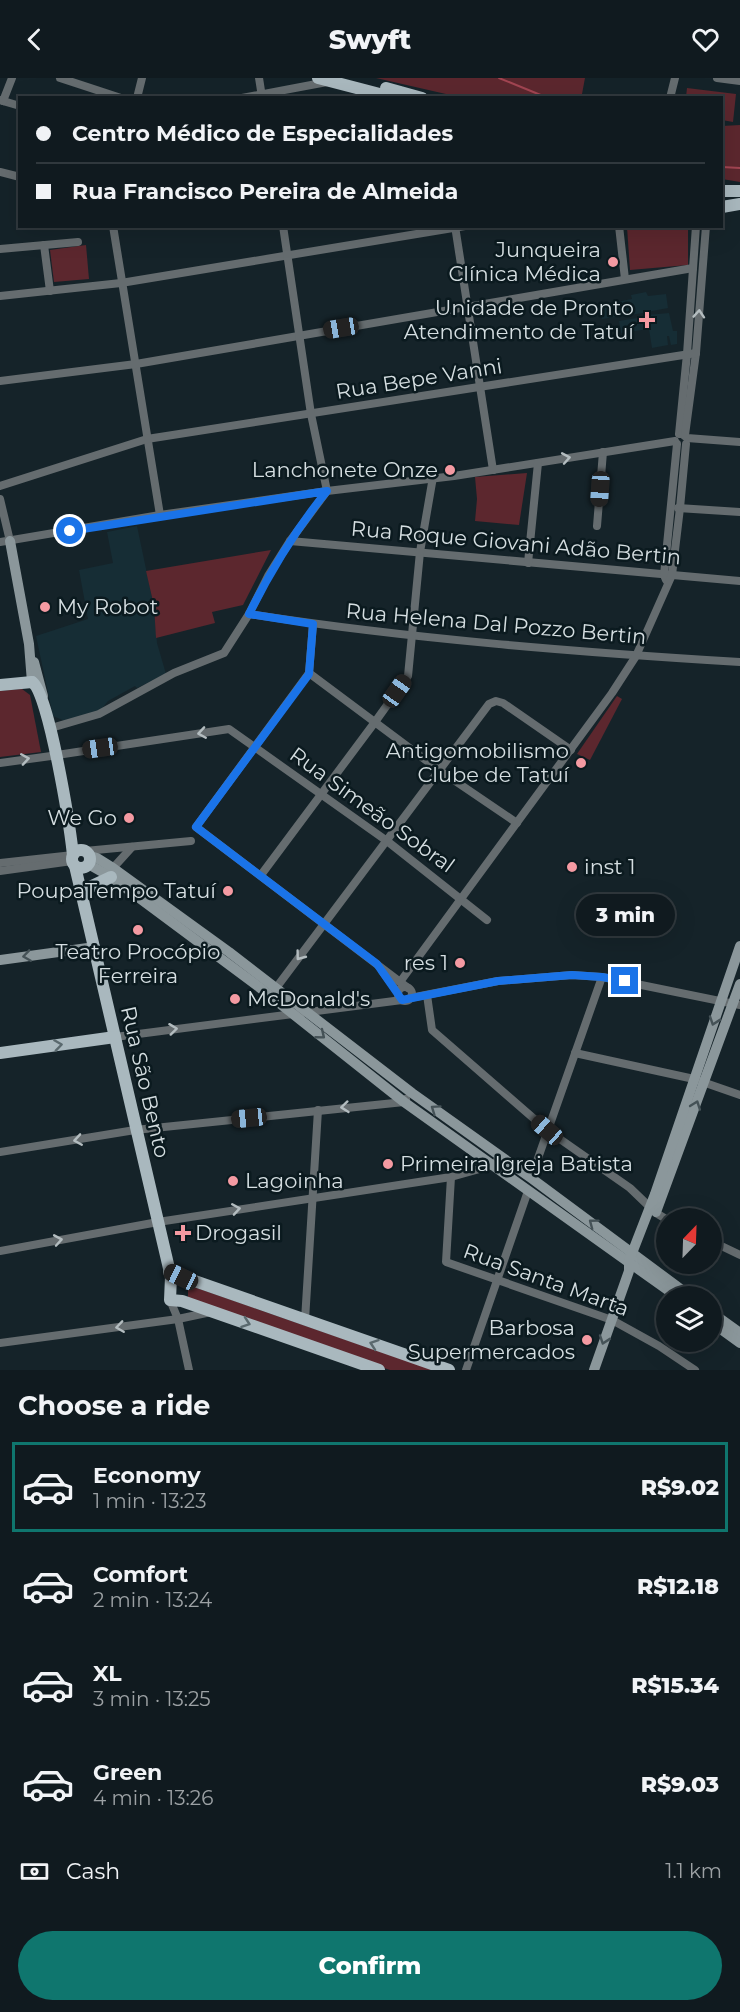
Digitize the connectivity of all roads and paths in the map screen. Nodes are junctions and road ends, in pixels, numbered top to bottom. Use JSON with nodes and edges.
{"nodes":[{"id":1,"x":12,"y":78,"type":"edge"},
{"id":2,"x":60,"y":78,"type":"edge"},
{"id":3,"x":142,"y":78,"type":"edge"},
{"id":4,"x":259,"y":78,"type":"edge"},
{"id":5,"x":318,"y":78,"type":"edge"},
{"id":6,"x":350,"y":78,"type":"edge"},
{"id":7,"x":675,"y":78,"type":"edge"},
{"id":8,"x":717,"y":78,"type":"edge"},
{"id":9,"x":331,"y":81,"type":"junction"},
{"id":10,"x":740,"y":81,"type":"edge"},
{"id":11,"x":114,"y":96,"type":"edge"},
{"id":12,"x":138,"y":96,"type":"edge"},
{"id":13,"x":261,"y":96,"type":"edge"},
{"id":14,"x":387,"y":96,"type":"edge"},
{"id":15,"x":415,"y":96,"type":"edge"},
{"id":16,"x":670,"y":96,"type":"edge"},
{"id":17,"x":2,"y":101,"type":"edge"},
{"id":18,"x":18,"y":105,"type":"edge"},
{"id":19,"x":0,"y":172,"type":"edge"},
{"id":20,"x":18,"y":176,"type":"edge"},
{"id":21,"x":723,"y":191,"type":"edge"},
{"id":22,"x":740,"y":191,"type":"edge"},
{"id":23,"x":740,"y":204,"type":"edge"},
{"id":24,"x":723,"y":207,"type":"edge"},
{"id":25,"x":113,"y":228,"type":"edge"},
{"id":26,"x":283,"y":228,"type":"edge"},
{"id":27,"x":449,"y":228,"type":"edge"},
{"id":28,"x":455,"y":228,"type":"edge"},
{"id":29,"x":619,"y":228,"type":"edge"},
{"id":30,"x":696,"y":228,"type":"edge"},
{"id":31,"x":706,"y":228,"type":"edge"},
{"id":32,"x":78,"y":242,"type":"dead end"},
{"id":33,"x":44,"y":245,"type":"junction"},
{"id":34,"x":0,"y":249,"type":"edge"},
{"id":35,"x":288,"y":254,"type":"junction"},
{"id":36,"x":693,"y":268,"type":"junction"},
{"id":37,"x":625,"y":279,"type":"junction"},
{"id":38,"x":121,"y":283,"type":"junction"},
{"id":39,"x":50,"y":291,"type":"junction"},
{"id":40,"x":0,"y":296,"type":"edge"},
{"id":41,"x":468,"y":308,"type":"junction"},
{"id":42,"x":299,"y":335,"type":"junction"},
{"id":43,"x":692,"y":354,"type":"junction"},
{"id":44,"x":136,"y":364,"type":"junction"},
{"id":45,"x":0,"y":381,"type":"edge"},
{"id":46,"x":480,"y":388,"type":"junction"},
{"id":47,"x":311,"y":414,"type":"junction"},
{"id":48,"x":147,"y":439,"type":"junction"},
{"id":49,"x":682,"y":439,"type":"junction"},
{"id":50,"x":740,"y":442,"type":"edge"},
{"id":51,"x":603,"y":452,"type":"junction"},
{"id":52,"x":538,"y":463,"type":"junction"},
{"id":53,"x":493,"y":470,"type":"junction"},
{"id":54,"x":434,"y":477,"type":"junction"},
{"id":55,"x":0,"y":486,"type":"edge"},
{"id":56,"x":327,"y":491,"type":"junction"},
{"id":57,"x":0,"y":499,"type":"edge"},
{"id":58,"x":676,"y":508,"type":"junction"},
{"id":59,"x":740,"y":512,"type":"edge"},
{"id":60,"x":160,"y":515,"type":"junction"},
{"id":61,"x":597,"y":526,"type":"dead end"},
{"id":62,"x":290,"y":541,"type":"junction"},
{"id":63,"x":5,"y":542,"type":"edge"},
{"id":64,"x":420,"y":552,"type":"junction"},
{"id":65,"x":528,"y":563,"type":"junction"},
{"id":66,"x":667,"y":578,"type":"junction"},
{"id":67,"x":740,"y":581,"type":"edge"},
{"id":68,"x":249,"y":614,"type":"junction"},
{"id":69,"x":313,"y":624,"type":"junction"},
{"id":70,"x":411,"y":634,"type":"junction"},
{"id":71,"x":29,"y":644,"type":"junction"},
{"id":72,"x":636,"y":656,"type":"junction"},
{"id":73,"x":740,"y":662,"type":"edge"},
{"id":74,"x":309,"y":674,"type":"junction"},
{"id":75,"x":32,"y":682,"type":"junction"},
{"id":76,"x":0,"y":685,"type":"edge"},
{"id":77,"x":375,"y":722,"type":"junction"},
{"id":78,"x":51,"y":728,"type":"junction"},
{"id":79,"x":254,"y":747,"type":"junction"},
{"id":80,"x":571,"y":750,"type":"junction"},
{"id":81,"x":54,"y":755,"type":"junction"},
{"id":82,"x":0,"y":763,"type":"edge"},
{"id":83,"x":439,"y":770,"type":"junction"},
{"id":84,"x":322,"y":794,"type":"junction"},
{"id":85,"x":517,"y":823,"type":"junction"},
{"id":86,"x":191,"y":841,"type":"dead end"},
{"id":87,"x":387,"y":841,"type":"junction"},
{"id":88,"x":132,"y":847,"type":"junction"},
{"id":89,"x":81,"y":859,"type":"junction"},
{"id":90,"x":0,"y":863,"type":"edge"},
{"id":91,"x":0,"y":871,"type":"edge"},
{"id":92,"x":112,"y":873,"type":"junction"},
{"id":93,"x":261,"y":875,"type":"junction"},
{"id":94,"x":81,"y":895,"type":"junction"},
{"id":95,"x":460,"y":898,"type":"junction"},
{"id":96,"x":487,"y":920,"type":"dead end"},
{"id":97,"x":324,"y":924,"type":"junction"},
{"id":98,"x":740,"y":946,"type":"edge"},
{"id":99,"x":95,"y":947,"type":"junction"},
{"id":100,"x":0,"y":960,"type":"edge"},
{"id":101,"x":377,"y":964,"type":"junction"},
{"id":102,"x":602,"y":977,"type":"junction"},
{"id":103,"x":400,"y":982,"type":"junction"},
{"id":104,"x":740,"y":984,"type":"edge"},
{"id":105,"x":276,"y":988,"type":"junction"},
{"id":106,"x":427,"y":994,"type":"junction"},
{"id":107,"x":403,"y":997,"type":"junction"},
{"id":108,"x":721,"y":1000,"type":"junction"},
{"id":109,"x":737,"y":1004,"type":"edge"},
{"id":110,"x":308,"y":1012,"type":"junction"},
{"id":111,"x":295,"y":1014,"type":"junction"},
{"id":112,"x":115,"y":1037,"type":"junction"},
{"id":113,"x":0,"y":1053,"type":"edge"},
{"id":114,"x":574,"y":1053,"type":"junction"},
{"id":115,"x":699,"y":1081,"type":"junction"},
{"id":116,"x":412,"y":1093,"type":"junction"},
{"id":117,"x":740,"y":1095,"type":"edge"},
{"id":118,"x":404,"y":1102,"type":"junction"},
{"id":119,"x":318,"y":1110,"type":"junction"},
{"id":120,"x":135,"y":1130,"type":"junction"},
{"id":121,"x":547,"y":1130,"type":"junction"},
{"id":122,"x":0,"y":1152,"type":"edge"},
{"id":123,"x":497,"y":1160,"type":"junction"},
{"id":124,"x":451,"y":1177,"type":"junction"},
{"id":125,"x":531,"y":1178,"type":"junction"},
{"id":126,"x":528,"y":1191,"type":"junction"},
{"id":127,"x":314,"y":1197,"type":"junction"},
{"id":128,"x":659,"y":1208,"type":"edge"},
{"id":129,"x":656,"y":1212,"type":"edge"},
{"id":130,"x":656,"y":1215,"type":"edge"},
{"id":131,"x":158,"y":1222,"type":"junction"},
{"id":132,"x":722,"y":1246,"type":"edge"},
{"id":133,"x":0,"y":1251,"type":"edge"},
{"id":134,"x":740,"y":1255,"type":"edge"},
{"id":135,"x":633,"y":1262,"type":"junction"},
{"id":136,"x":170,"y":1274,"type":"junction"},
{"id":137,"x":498,"y":1281,"type":"junction"},
{"id":138,"x":663,"y":1286,"type":"edge"},
{"id":139,"x":673,"y":1286,"type":"edge"},
{"id":140,"x":176,"y":1300,"type":"junction"},
{"id":141,"x":212,"y":1311,"type":"junction"},
{"id":142,"x":178,"y":1319,"type":"junction"},
{"id":143,"x":304,"y":1320,"type":"junction"},
{"id":144,"x":612,"y":1320,"type":"junction"},
{"id":145,"x":722,"y":1320,"type":"edge"},
{"id":146,"x":722,"y":1330,"type":"edge"},
{"id":147,"x":740,"y":1333,"type":"edge"},
{"id":148,"x":0,"y":1343,"type":"edge"},
{"id":149,"x":740,"y":1343,"type":"edge"},
{"id":150,"x":189,"y":1370,"type":"edge"},
{"id":151,"x":379,"y":1370,"type":"edge"},
{"id":152,"x":449,"y":1370,"type":"edge"},
{"id":153,"x":466,"y":1370,"type":"edge"},
{"id":154,"x":594,"y":1370,"type":"edge"},
{"id":155,"x":695,"y":1370,"type":"edge"}],
"edges":[{"from":1,"to":17,"type":"street"},
{"from":2,"to":11,"type":"street"},
{"from":3,"to":12,"type":"street"},
{"from":4,"to":13,"type":"street"},
{"from":5,"to":9,"type":"main road"},
{"from":6,"to":15,"type":"main road"},
{"from":7,"to":16,"type":"street"},
{"from":8,"to":10,"type":"street"},
{"from":9,"to":13,"type":"street"},
{"from":9,"to":14,"type":"main road"},
{"from":17,"to":18,"type":"street"},
{"from":19,"to":20,"type":"street"},
{"from":21,"to":22,"type":"main road"},
{"from":23,"to":24,"type":"main road"},
{"from":25,"to":38,"type":"street"},
{"from":26,"to":35,"type":"street"},
{"from":27,"to":35,"type":"street"},
{"from":28,"to":41,"type":"street"},
{"from":29,"to":37,"type":"street"},
{"from":30,"to":36,"type":"street"},
{"from":43,"to":31,"type":"street","one_way":true},
{"from":32,"to":33,"type":"street"},
{"from":33,"to":34,"type":"street"},
{"from":33,"to":39,"type":"street"},
{"from":35,"to":38,"type":"street"},
{"from":35,"to":42,"type":"street"},
{"from":36,"to":37,"type":"street"},
{"from":36,"to":43,"type":"street"},
{"from":37,"to":41,"type":"street"},
{"from":38,"to":39,"type":"street"},
{"from":38,"to":44,"type":"street"},
{"from":39,"to":40,"type":"street"},
{"from":41,"to":42,"type":"street"},
{"from":41,"to":46,"type":"street"},
{"from":42,"to":44,"type":"street"},
{"from":42,"to":47,"type":"street"},
{"from":43,"to":46,"type":"street","name":"Rua Bepe Vanni"},
{"from":43,"to":49,"type":"street"},
{"from":44,"to":45,"type":"street"},
{"from":44,"to":48,"type":"street"},
{"from":46,"to":47,"type":"street","name":"Rua Bepe Vanni"},
{"from":46,"to":53,"type":"street"},
{"from":47,"to":48,"type":"street","name":"Rua Bepe Vanni"},
{"from":47,"to":56,"type":"street"},
{"from":48,"to":55,"type":"street","name":"Rua Bepe Vanni"},
{"from":48,"to":60,"type":"street"},
{"from":49,"to":50,"type":"street"},
{"from":49,"to":51,"type":"street"},
{"from":49,"to":58,"type":"street"},
{"from":52,"to":51,"type":"street","one_way":true},
{"from":51,"to":61,"type":"street"},
{"from":52,"to":53,"type":"street"},
{"from":52,"to":65,"type":"street"},
{"from":53,"to":54,"type":"street"},
{"from":54,"to":56,"type":"street"},
{"from":54,"to":64,"type":"street"},
{"from":56,"to":60,"type":"street"},
{"from":56,"to":62,"type":"street"},
{"from":57,"to":63,"type":"street"},
{"from":58,"to":59,"type":"street"},
{"from":58,"to":66,"type":"street"},
{"from":60,"to":63,"type":"street"},
{"from":62,"to":64,"type":"street","name":"Rua Roque Giovani Adão Bertin"},
{"from":62,"to":68,"type":"street"},
{"from":63,"to":71,"type":"main road","name":"Rua São Bento"},
{"from":64,"to":65,"type":"street","name":"Rua Roque Giovani Adão Bertin"},
{"from":64,"to":70,"type":"street"},
{"from":65,"to":66,"type":"street","name":"Rua Roque Giovani Adão Bertin"},
{"from":66,"to":67,"type":"street","name":"Rua Roque Giovani Adão Bertin"},
{"from":66,"to":72,"type":"street"},
{"from":68,"to":69,"type":"street","name":"Rua Helena Dal Pozzo Bertin"},
{"from":68,"to":78,"type":"street"},
{"from":69,"to":70,"type":"street","name":"Rua Helena Dal Pozzo Bertin"},
{"from":69,"to":74,"type":"street"},
{"from":70,"to":72,"type":"street","name":"Rua Helena Dal Pozzo Bertin"},
{"from":70,"to":77,"type":"street"},
{"from":71,"to":75,"type":"main road","name":"Rua São Bento"},
{"from":71,"to":78,"type":"main road","name":"Rua São Bento"},
{"from":72,"to":73,"type":"street","name":"Rua Helena Dal Pozzo Bertin"},
{"from":72,"to":80,"type":"street"},
{"from":74,"to":77,"type":"street"},
{"from":74,"to":79,"type":"street"},
{"from":75,"to":76,"type":"main road"},
{"from":75,"to":78,"type":"main road"},
{"from":75,"to":81,"type":"main road","name":"Rua São Bento"},
{"from":77,"to":83,"type":"street"},
{"from":77,"to":84,"type":"street"},
{"from":78,"to":81,"type":"main road","name":"Rua São Bento"},
{"from":79,"to":81,"type":"street","name":"Rua Simeão Sobral","one_way":true},
{"from":79,"to":84,"type":"street","name":"Rua Simeão Sobral"},
{"from":79,"to":93,"type":"street"},
{"from":80,"to":83,"type":"street"},
{"from":80,"to":85,"type":"street"},
{"from":82,"to":81,"type":"street","name":"Rua Simeão Sobral","one_way":true},
{"from":81,"to":89,"type":"main road","name":"Rua São Bento"},
{"from":83,"to":85,"type":"street"},
{"from":83,"to":87,"type":"street"},
{"from":84,"to":87,"type":"street","name":"Rua Simeão Sobral"},
{"from":84,"to":93,"type":"street"},
{"from":85,"to":95,"type":"street"},
{"from":86,"to":88,"type":"street"},
{"from":87,"to":95,"type":"street","name":"Rua Simeão Sobral"},
{"from":87,"to":97,"type":"street"},
{"from":88,"to":89,"type":"street"},
{"from":88,"to":92,"type":"street"},
{"from":89,"to":90,"type":"street"},
{"from":89,"to":91,"type":"street"},
{"from":89,"to":92,"type":"main road"},
{"from":89,"to":94,"type":"main road","name":"Rua São Bento"},
{"from":92,"to":94,"type":"main road"},
{"from":92,"to":105,"type":"main road"},
{"from":92,"to":111,"type":"main road"},
{"from":93,"to":97,"type":"street"},
{"from":94,"to":99,"type":"main road","name":"Rua São Bento"},
{"from":95,"to":96,"type":"street","name":"Rua Simeão Sobral"},
{"from":95,"to":103,"type":"street"},
{"from":97,"to":101,"type":"street"},
{"from":97,"to":105,"type":"street","one_way":true},
{"from":98,"to":108,"type":"main road"},
{"from":99,"to":100,"type":"main road","one_way":true},
{"from":99,"to":112,"type":"main road","name":"Rua São Bento"},
{"from":101,"to":103,"type":"street"},
{"from":101,"to":107,"type":"street"},
{"from":102,"to":106,"type":"street"},
{"from":102,"to":108,"type":"street"},
{"from":102,"to":114,"type":"street"},
{"from":103,"to":107,"type":"street"},
{"from":104,"to":109,"type":"main road"},
{"from":105,"to":110,"type":"main road"},
{"from":106,"to":107,"type":"street"},
{"from":106,"to":121,"type":"street"},
{"from":107,"to":110,"type":"street"},
{"from":108,"to":109,"type":"street"},
{"from":108,"to":115,"type":"main road","one_way":true},
{"from":109,"to":115,"type":"main road"},
{"from":110,"to":111,"type":"street"},
{"from":110,"to":116,"type":"main road"},
{"from":112,"to":111,"type":"street","one_way":true},
{"from":111,"to":118,"type":"main road","one_way":true},
{"from":113,"to":112,"type":"main road","one_way":true},
{"from":112,"to":120,"type":"main road","name":"Rua São Bento"},
{"from":114,"to":115,"type":"street"},
{"from":114,"to":121,"type":"street"},
{"from":115,"to":117,"type":"street"},
{"from":115,"to":128,"type":"main road"},
{"from":116,"to":118,"type":"street"},
{"from":123,"to":116,"type":"main road","one_way":true},
{"from":118,"to":119,"type":"street","one_way":true},
{"from":118,"to":123,"type":"main road"},
{"from":119,"to":120,"type":"street"},
{"from":119,"to":127,"type":"street"},
{"from":120,"to":122,"type":"street","one_way":true},
{"from":120,"to":131,"type":"main road","name":"Rua São Bento"},
{"from":121,"to":125,"type":"street"},
{"from":121,"to":129,"type":"street"},
{"from":123,"to":124,"type":"street"},
{"from":123,"to":125,"type":"main road"},
{"from":123,"to":126,"type":"main road"},
{"from":124,"to":127,"type":"street"},
{"from":124,"to":137,"type":"street","name":"Rua Santa Marta"},
{"from":135,"to":125,"type":"main road","one_way":true},
{"from":126,"to":135,"type":"main road"},
{"from":126,"to":137,"type":"street"},
{"from":131,"to":127,"type":"street","one_way":true},
{"from":127,"to":143,"type":"street"},
{"from":130,"to":135,"type":"main road"},
{"from":133,"to":131,"type":"street","one_way":true},
{"from":131,"to":136,"type":"main road","name":"Rua São Bento"},
{"from":132,"to":134,"type":"street"},
{"from":135,"to":138,"type":"main road"},
{"from":135,"to":139,"type":"main road"},
{"from":135,"to":144,"type":"main road"},
{"from":136,"to":140,"type":"main road","name":"Rua São Bento"},
{"from":136,"to":143,"type":"main road"},
{"from":137,"to":144,"type":"street","name":"Rua Santa Marta"},
{"from":137,"to":153,"type":"street"},
{"from":140,"to":141,"type":"main road"},
{"from":140,"to":142,"type":"street","name":"Rua São Bento"},
{"from":141,"to":142,"type":"street"},
{"from":141,"to":151,"type":"main road","one_way":true},
{"from":142,"to":148,"type":"street","one_way":true},
{"from":142,"to":150,"type":"street","name":"Rua São Bento"},
{"from":152,"to":143,"type":"main road","one_way":true},
{"from":144,"to":154,"type":"main road","one_way":true},
{"from":144,"to":155,"type":"street","name":"Rua Santa Marta"},
{"from":145,"to":147,"type":"main road"},
{"from":146,"to":149,"type":"main road"}]}
